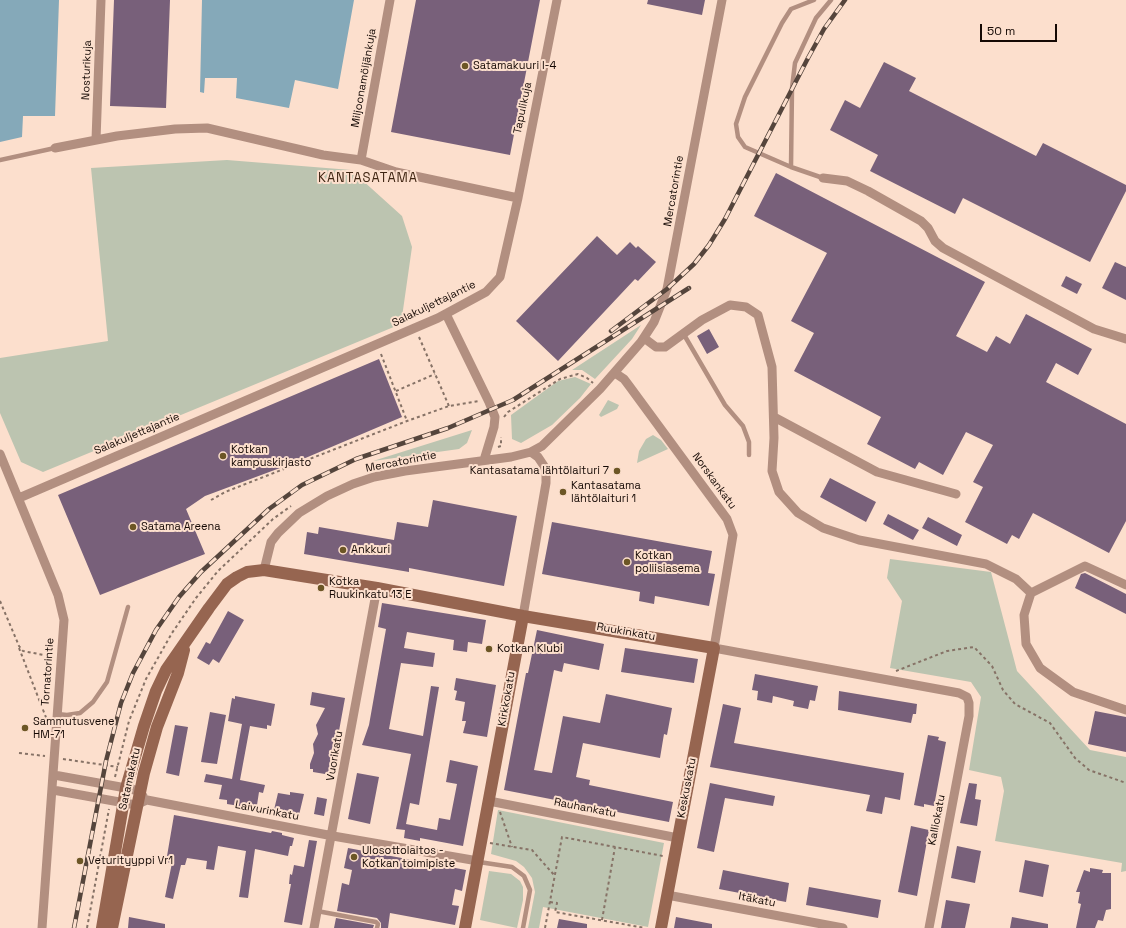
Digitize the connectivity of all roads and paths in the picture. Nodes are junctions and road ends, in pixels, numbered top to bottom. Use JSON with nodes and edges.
{"nodes":[{"id":1,"x":102,"y":0,"type":"edge"},
{"id":2,"x":390,"y":0,"type":"edge"},
{"id":3,"x":557,"y":0,"type":"edge"},
{"id":4,"x":722,"y":0,"type":"edge"},
{"id":5,"x":814,"y":0,"type":"edge"},
{"id":6,"x":831,"y":0,"type":"edge"},
{"id":7,"x":96,"y":140,"type":"junction"},
{"id":8,"x":55,"y":148,"type":"joint"},
{"id":9,"x":0,"y":160,"type":"edge"},
{"id":10,"x":361,"y":160,"type":"junction"},
{"id":11,"x":791,"y":167,"type":"junction"},
{"id":12,"x":823,"y":178,"type":"joint"},
{"id":13,"x":518,"y":198,"type":"junction"},
{"id":14,"x":446,"y":314,"type":"junction"},
{"id":15,"x":683,"y":333,"type":"junction"},
{"id":16,"x":419,"y":337,"type":"dead end"},
{"id":17,"x":644,"y":338,"type":"junction"},
{"id":18,"x":1126,"y":339,"type":"edge"},
{"id":19,"x":380,"y":354,"type":"dead end"},
{"id":20,"x":615,"y":373,"type":"junction"},
{"id":21,"x":435,"y":374,"type":"junction"},
{"id":22,"x":600,"y":389,"type":"junction"},
{"id":23,"x":396,"y":391,"type":"junction"},
{"id":24,"x":480,"y":401,"type":"dead end"},
{"id":25,"x":449,"y":406,"type":"junction"},
{"id":26,"x":774,"y":417,"type":"junction"},
{"id":27,"x":503,"y":418,"type":"dead end"},
{"id":28,"x":407,"y":421,"type":"junction"},
{"id":29,"x":502,"y":432,"type":"dead end"},
{"id":30,"x":488,"y":449,"type":"junction"},
{"id":31,"x":531,"y":452,"type":"junction"},
{"id":32,"x":0,"y":454,"type":"edge"},
{"id":33,"x":749,"y":455,"type":"dead end"},
{"id":34,"x":484,"y":460,"type":"junction"},
{"id":35,"x":956,"y":494,"type":"dead end"},
{"id":36,"x":19,"y":498,"type":"junction"},
{"id":37,"x":211,"y":500,"type":"dead end"},
{"id":38,"x":293,"y":505,"type":"dead end"},
{"id":39,"x":264,"y":570,"type":"junction"},
{"id":40,"x":1126,"y":585,"type":"edge"},
{"id":41,"x":377,"y":588,"type":"junction"},
{"id":42,"x":1031,"y":593,"type":"junction"},
{"id":43,"x":0,"y":601,"type":"edge"},
{"id":44,"x":128,"y":607,"type":"dead end"},
{"id":45,"x":4,"y":609,"type":"junction"},
{"id":46,"x":0,"y":611,"type":"edge"},
{"id":47,"x":523,"y":616,"type":"junction"},
{"id":48,"x":187,"y":641,"type":"junction"},
{"id":49,"x":19,"y":646,"type":"junction"},
{"id":50,"x":714,"y":648,"type":"junction"},
{"id":51,"x":53,"y":664,"type":"dead end"},
{"id":52,"x":878,"y":678,"type":"junction"},
{"id":53,"x":1126,"y":710,"type":"edge"},
{"id":54,"x":57,"y":714,"type":"junction"},
{"id":55,"x":969,"y":716,"type":"joint"},
{"id":56,"x":48,"y":722,"type":"dead end"},
{"id":57,"x":19,"y":753,"type":"dead end"},
{"id":58,"x":54,"y":757,"type":"junction"},
{"id":59,"x":118,"y":767,"type":"junction"},
{"id":60,"x":54,"y":775,"type":"junction"},
{"id":61,"x":1126,"y":783,"type":"edge"},
{"id":62,"x":113,"y":786,"type":"junction"},
{"id":63,"x":126,"y":788,"type":"junction"},
{"id":64,"x":53,"y":790,"type":"junction"},
{"id":65,"x":143,"y":796,"type":"junction"},
{"id":66,"x":110,"y":801,"type":"junction"},
{"id":67,"x":492,"y":802,"type":"junction"},
{"id":68,"x":123,"y":803,"type":"junction"},
{"id":69,"x":136,"y":805,"type":"junction"},
{"id":70,"x":333,"y":836,"type":"junction"},
{"id":71,"x":678,"y":838,"type":"junction"},
{"id":72,"x":490,"y":842,"type":"dead end"},
{"id":73,"x":512,"y":846,"type":"junction"},
{"id":74,"x":615,"y":847,"type":"junction"},
{"id":75,"x":665,"y":856,"type":"dead end"},
{"id":76,"x":478,"y":861,"type":"junction"},
{"id":77,"x":555,"y":876,"type":"junction"},
{"id":78,"x":667,"y":895,"type":"junction"},
{"id":79,"x":550,"y":902,"type":"junction"},
{"id":80,"x":317,"y":911,"type":"junction"},
{"id":81,"x":602,"y":920,"type":"junction"},
{"id":82,"x":803,"y":924,"type":"edge"},
{"id":83,"x":42,"y":928,"type":"edge"},
{"id":84,"x":87,"y":928,"type":"edge"},
{"id":85,"x":102,"y":928,"type":"edge"},
{"id":86,"x":112,"y":928,"type":"edge"},
{"id":87,"x":314,"y":928,"type":"edge"},
{"id":88,"x":377,"y":928,"type":"edge"},
{"id":89,"x":465,"y":928,"type":"edge"},
{"id":90,"x":522,"y":928,"type":"edge"},
{"id":91,"x":545,"y":928,"type":"edge"},
{"id":92,"x":645,"y":928,"type":"edge"},
{"id":93,"x":661,"y":928,"type":"edge"},
{"id":94,"x":843,"y":928,"type":"edge"},
{"id":95,"x":929,"y":928,"type":"edge"}],
"edges":[{"from":1,"to":7,"type":"street","name":"Nosturikuja"},
{"from":2,"to":10,"type":"street","name":"Miljoonamöljänkuja"},
{"from":3,"to":13,"type":"street","name":"Tapulikuja"},
{"from":4,"to":17,"type":"street","name":"Mercatorintie"},
{"from":5,"to":11,"type":"lane"},
{"from":6,"to":11,"type":"lane"},
{"from":7,"to":8,"type":"street"},
{"from":7,"to":10,"type":"street"},
{"from":8,"to":9,"type":"lane"},
{"from":10,"to":13,"type":"street"},
{"from":11,"to":12,"type":"lane"},
{"from":12,"to":18,"type":"street"},
{"from":13,"to":14,"type":"street","name":"Salakuljettajantie"},
{"from":14,"to":30,"type":"street"},
{"from":14,"to":36,"type":"street","name":"Salakuljettajantie"},
{"from":15,"to":17,"type":"street"},
{"from":15,"to":26,"type":"street"},
{"from":15,"to":33,"type":"lane"},
{"from":16,"to":21,"type":"path"},
{"from":17,"to":20,"type":"street","name":"Mercatorintie"},
{"from":19,"to":23,"type":"path"},
{"from":20,"to":22,"type":"street","name":"Mercatorintie"},
{"from":20,"to":50,"type":"street","name":"Norskankatu"},
{"from":21,"to":23,"type":"path"},
{"from":21,"to":25,"type":"path"},
{"from":22,"to":27,"type":"path"},
{"from":22,"to":31,"type":"street","name":"Mercatorintie"},
{"from":23,"to":28,"type":"path"},
{"from":24,"to":25,"type":"path"},
{"from":25,"to":28,"type":"path"},
{"from":26,"to":35,"type":"street"},
{"from":26,"to":42,"type":"street"},
{"from":28,"to":37,"type":"path"},
{"from":29,"to":30,"type":"path"},
{"from":30,"to":34,"type":"street"},
{"from":31,"to":34,"type":"street","name":"Mercatorintie"},
{"from":31,"to":47,"type":"street","name":"Kirkkokatu"},
{"from":32,"to":36,"type":"street","name":"Tornatorintie"},
{"from":34,"to":39,"type":"street","name":"Mercatorintie"},
{"from":36,"to":54,"type":"street","name":"Tornatorintie"},
{"from":38,"to":59,"type":"path"},
{"from":39,"to":41,"type":"street","name":"Ruukinkatu"},
{"from":39,"to":48,"type":"street","name":"Satamakatu"},
{"from":40,"to":42,"type":"street"},
{"from":41,"to":47,"type":"street","name":"Ruukinkatu"},
{"from":41,"to":70,"type":"street","name":"Vuorikatu"},
{"from":42,"to":53,"type":"street"},
{"from":43,"to":45,"type":"path"},
{"from":44,"to":54,"type":"lane"},
{"from":45,"to":46,"type":"path"},
{"from":45,"to":49,"type":"path"},
{"from":47,"to":50,"type":"street","name":"Ruukinkatu"},
{"from":47,"to":67,"type":"street","name":"Kirkkokatu"},
{"from":48,"to":63,"type":"street","name":"Satamakatu"},
{"from":48,"to":65,"type":"street","name":"Satamakatu"},
{"from":49,"to":51,"type":"path"},
{"from":49,"to":56,"type":"path"},
{"from":50,"to":52,"type":"street","name":"Ruukinkatu"},
{"from":50,"to":71,"type":"street","name":"Keskuskatu"},
{"from":52,"to":55,"type":"street","name":"Ruukinkatu"},
{"from":52,"to":61,"type":"path"},
{"from":54,"to":58,"type":"street","name":"Tornatorintie"},
{"from":55,"to":95,"type":"street","name":"Kalliokatu"},
{"from":57,"to":58,"type":"path"},
{"from":58,"to":59,"type":"path"},
{"from":58,"to":60,"type":"street","name":"Tornatorintie"},
{"from":59,"to":62,"type":"path"},
{"from":60,"to":62,"type":"street","name":"Laivurinkatu"},
{"from":60,"to":64,"type":"street","name":"Tornatorintie"},
{"from":62,"to":63,"type":"street","name":"Laivurinkatu"},
{"from":63,"to":65,"type":"street","name":"Laivurinkatu"},
{"from":63,"to":68,"type":"street","name":"Satamakatu"},
{"from":64,"to":66,"type":"street"},
{"from":64,"to":83,"type":"street","name":"Tornatorintie"},
{"from":65,"to":69,"type":"street","name":"Satamakatu"},
{"from":65,"to":70,"type":"street","name":"Laivurinkatu"},
{"from":66,"to":68,"type":"street"},
{"from":66,"to":84,"type":"path"},
{"from":67,"to":71,"type":"street","name":"Rauhankatu"},
{"from":67,"to":73,"type":"path"},
{"from":67,"to":76,"type":"street","name":"Kirkkokatu"},
{"from":68,"to":69,"type":"street"},
{"from":68,"to":85,"type":"street","name":"Satamakatu"},
{"from":69,"to":86,"type":"street","name":"Satamakatu"},
{"from":70,"to":76,"type":"street","name":"Laivurinkatu"},
{"from":70,"to":80,"type":"street","name":"Vuorikatu"},
{"from":71,"to":78,"type":"street","name":"Keskuskatu"},
{"from":72,"to":73,"type":"path"},
{"from":73,"to":77,"type":"path"},
{"from":74,"to":75,"type":"path"},
{"from":74,"to":77,"type":"path"},
{"from":74,"to":81,"type":"path"},
{"from":76,"to":89,"type":"street","name":"Kirkkokatu"},
{"from":76,"to":90,"type":"lane"},
{"from":77,"to":79,"type":"path"},
{"from":78,"to":82,"type":"street","name":"Itäkatu"},
{"from":78,"to":93,"type":"street","name":"Keskuskatu"},
{"from":79,"to":81,"type":"path"},
{"from":79,"to":91,"type":"path"},
{"from":80,"to":87,"type":"street","name":"Vuorikatu"},
{"from":80,"to":88,"type":"lane"},
{"from":81,"to":92,"type":"path"},
{"from":82,"to":94,"type":"street","name":"Itäkatu"}]}
